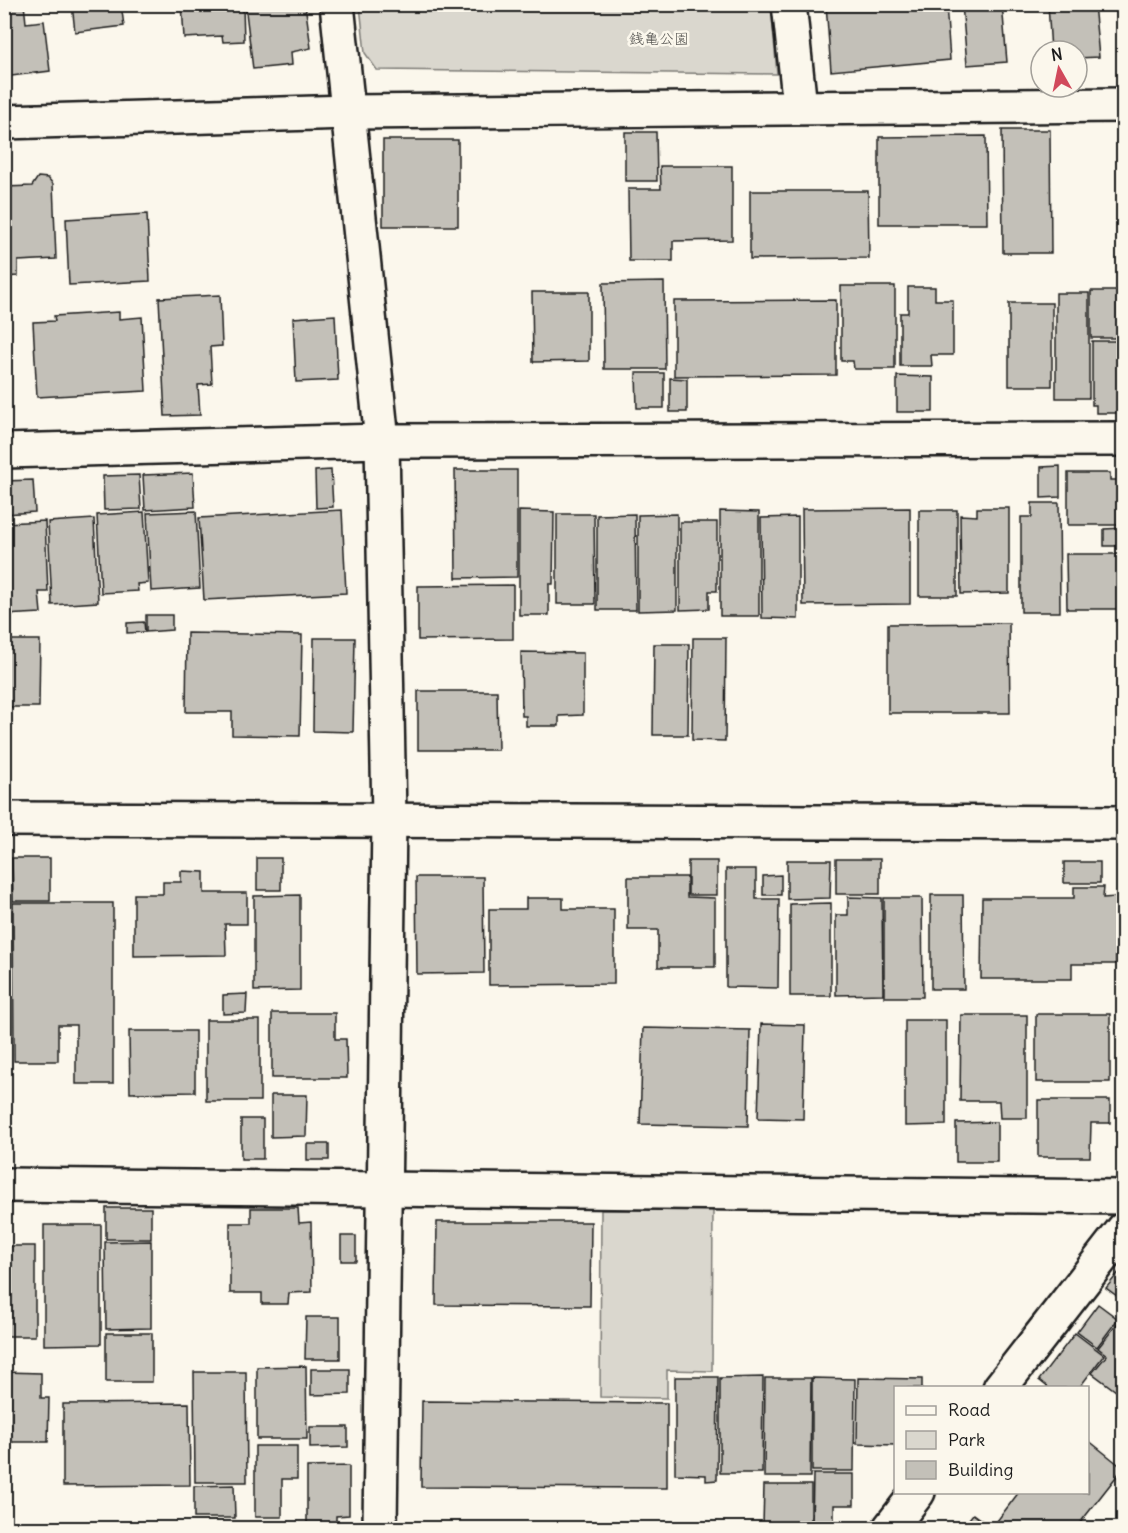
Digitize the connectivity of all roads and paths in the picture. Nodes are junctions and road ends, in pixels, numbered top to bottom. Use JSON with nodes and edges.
{"nodes":[{"id":1,"x":338,"y":4,"type":"edge"},
{"id":2,"x":789,"y":4,"type":"edge"},
{"id":3,"x":1124,"y":105,"type":"edge"},
{"id":4,"x":800,"y":107,"type":"junction"},
{"id":5,"x":349,"y":112,"type":"junction"},
{"id":6,"x":4,"y":122,"type":"edge"},
{"id":7,"x":1124,"y":439,"type":"edge"},
{"id":8,"x":382,"y":441,"type":"junction"},
{"id":9,"x":4,"y":451,"type":"edge"},
{"id":10,"x":389,"y":818,"type":"junction"},
{"id":11,"x":4,"y":819,"type":"edge"},
{"id":12,"x":1124,"y":823,"type":"edge"},
{"id":13,"x":4,"y":1185,"type":"edge"},
{"id":14,"x":384,"y":1189,"type":"junction"},
{"id":15,"x":1124,"y":1197,"type":"edge"},
{"id":16,"x":1124,"y":1229,"type":"edge"},
{"id":17,"x":1002,"y":1386,"type":"edge"},
{"id":18,"x":916,"y":1494,"type":"edge"},
{"id":19,"x":380,"y":1528,"type":"edge"},
{"id":20,"x":890,"y":1528,"type":"edge"}],
"edges":[{"from":1,"to":5,"type":"street"},
{"from":2,"to":4,"type":"street"},
{"from":3,"to":4,"type":"street"},
{"from":4,"to":5,"type":"street"},
{"from":5,"to":6,"type":"street"},
{"from":5,"to":8,"type":"street"},
{"from":7,"to":8,"type":"street"},
{"from":8,"to":9,"type":"street"},
{"from":8,"to":10,"type":"street"},
{"from":10,"to":11,"type":"street"},
{"from":10,"to":12,"type":"street"},
{"from":10,"to":14,"type":"street"},
{"from":13,"to":14,"type":"street"},
{"from":14,"to":15,"type":"street"},
{"from":14,"to":19,"type":"street"},
{"from":16,"to":17,"type":"street"},
{"from":18,"to":20,"type":"street"}]}
